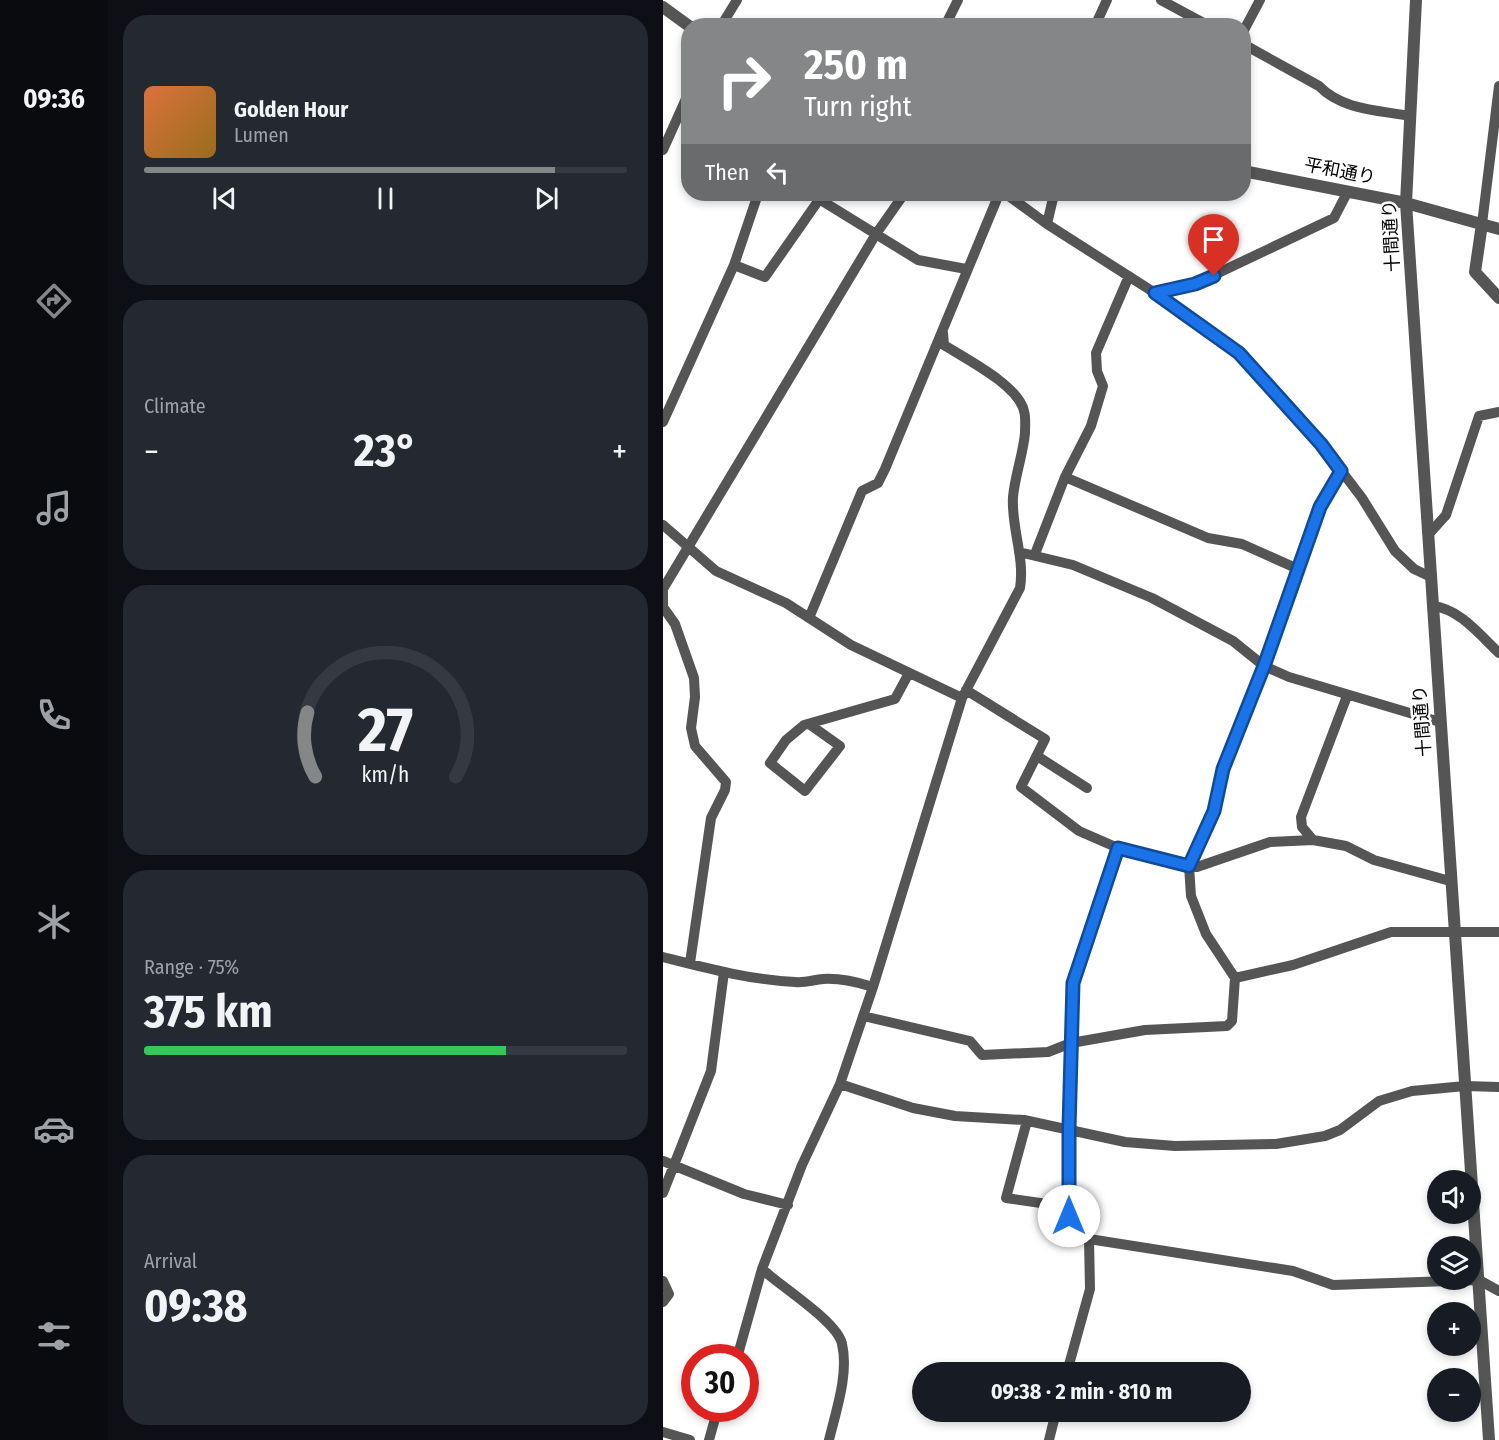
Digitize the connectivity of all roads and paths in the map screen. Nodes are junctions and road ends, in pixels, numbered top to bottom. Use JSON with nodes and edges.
{"nodes":[{"id":1,"x":737,"y":0,"type":"edge"},
{"id":2,"x":959,"y":0,"type":"edge"},
{"id":3,"x":1107,"y":0,"type":"edge"},
{"id":4,"x":1161,"y":0,"type":"edge"},
{"id":5,"x":1260,"y":0,"type":"edge"},
{"id":6,"x":1416,"y":0,"type":"edge"},
{"id":7,"x":663,"y":7,"type":"edge"},
{"id":8,"x":726,"y":18,"type":"edge"},
{"id":9,"x":949,"y":18,"type":"edge"},
{"id":10,"x":1099,"y":18,"type":"edge"},
{"id":11,"x":1194,"y":18,"type":"edge"},
{"id":12,"x":1250,"y":18,"type":"edge"},
{"id":13,"x":681,"y":20,"type":"edge"},
{"id":14,"x":1251,"y":48,"type":"edge"},
{"id":15,"x":1499,"y":86,"type":"edge"},
{"id":16,"x":681,"y":110,"type":"edge"},
{"id":17,"x":1410,"y":116,"type":"junction"},
{"id":18,"x":663,"y":150,"type":"edge"},
{"id":19,"x":1251,"y":173,"type":"edge"},
{"id":20,"x":1348,"y":191,"type":"junction"},
{"id":21,"x":756,"y":201,"type":"edge"},
{"id":22,"x":818,"y":201,"type":"edge"},
{"id":23,"x":828,"y":201,"type":"edge"},
{"id":24,"x":899,"y":201,"type":"edge"},
{"id":25,"x":996,"y":201,"type":"edge"},
{"id":26,"x":1016,"y":201,"type":"edge"},
{"id":27,"x":1052,"y":201,"type":"edge"},
{"id":28,"x":1406,"y":203,"type":"junction"},
{"id":29,"x":1047,"y":224,"type":"junction"},
{"id":30,"x":1482,"y":224,"type":"junction"},
{"id":31,"x":1499,"y":229,"type":"edge"},
{"id":32,"x":876,"y":234,"type":"junction"},
{"id":33,"x":734,"y":265,"type":"junction"},
{"id":34,"x":966,"y":269,"type":"junction"},
{"id":35,"x":1129,"y":276,"type":"junction"},
{"id":36,"x":1155,"y":293,"type":"junction"},
{"id":37,"x":1499,"y":297,"type":"edge"},
{"id":38,"x":943,"y":333,"type":"junction"},
{"id":39,"x":1499,"y":412,"type":"edge"},
{"id":40,"x":663,"y":422,"type":"edge"},
{"id":41,"x":1341,"y":471,"type":"junction"},
{"id":42,"x":1065,"y":477,"type":"junction"},
{"id":43,"x":663,"y":525,"type":"edge"},
{"id":44,"x":1429,"y":534,"type":"junction"},
{"id":45,"x":687,"y":547,"type":"junction"},
{"id":46,"x":1019,"y":552,"type":"junction"},
{"id":47,"x":1035,"y":554,"type":"junction"},
{"id":48,"x":1298,"y":568,"type":"junction"},
{"id":49,"x":1431,"y":577,"type":"junction"},
{"id":50,"x":1433,"y":606,"type":"junction"},
{"id":51,"x":809,"y":618,"type":"junction"},
{"id":52,"x":1499,"y":652,"type":"edge"},
{"id":53,"x":1264,"y":666,"type":"junction"},
{"id":54,"x":909,"y":673,"type":"junction"},
{"id":55,"x":964,"y":694,"type":"junction"},
{"id":56,"x":1347,"y":696,"type":"junction"},
{"id":57,"x":1440,"y":722,"type":"junction"},
{"id":58,"x":809,"y":724,"type":"junction"},
{"id":59,"x":1037,"y":756,"type":"junction"},
{"id":60,"x":1087,"y":789,"type":"dead end"},
{"id":61,"x":1313,"y":840,"type":"junction"},
{"id":62,"x":1118,"y":848,"type":"junction"},
{"id":63,"x":1189,"y":866,"type":"junction"},
{"id":64,"x":1450,"y":881,"type":"junction"},
{"id":65,"x":1454,"y":932,"type":"junction"},
{"id":66,"x":1499,"y":932,"type":"edge"},
{"id":67,"x":663,"y":957,"type":"edge"},
{"id":68,"x":690,"y":963,"type":"junction"},
{"id":69,"x":725,"y":972,"type":"junction"},
{"id":70,"x":1235,"y":978,"type":"junction"},
{"id":71,"x":873,"y":987,"type":"junction"},
{"id":72,"x":863,"y":1016,"type":"junction"},
{"id":73,"x":1071,"y":1043,"type":"junction"},
{"id":74,"x":840,"y":1084,"type":"junction"},
{"id":75,"x":1465,"y":1086,"type":"junction"},
{"id":76,"x":1499,"y":1087,"type":"edge"},
{"id":77,"x":1027,"y":1121,"type":"junction"},
{"id":78,"x":1069,"y":1128,"type":"junction"},
{"id":79,"x":663,"y":1161,"type":"edge"},
{"id":80,"x":675,"y":1166,"type":"junction"},
{"id":81,"x":663,"y":1192,"type":"edge"},
{"id":82,"x":788,"y":1204,"type":"junction"},
{"id":83,"x":1069,"y":1207,"type":"junction"},
{"id":84,"x":1476,"y":1236,"type":"edge"},
{"id":85,"x":1089,"y":1239,"type":"junction"},
{"id":86,"x":762,"y":1269,"type":"junction"},
{"id":87,"x":663,"y":1281,"type":"edge"},
{"id":88,"x":1481,"y":1281,"type":"edge"},
{"id":89,"x":1427,"y":1282,"type":"edge"},
{"id":90,"x":1480,"y":1290,"type":"edge"},
{"id":91,"x":1499,"y":1291,"type":"edge"},
{"id":92,"x":663,"y":1302,"type":"edge"},
{"id":93,"x":741,"y":1344,"type":"edge"},
{"id":94,"x":1070,"y":1362,"type":"edge"},
{"id":95,"x":714,"y":1422,"type":"edge"},
{"id":96,"x":1054,"y":1422,"type":"edge"},
{"id":97,"x":663,"y":1432,"type":"edge"},
{"id":98,"x":690,"y":1440,"type":"edge"},
{"id":99,"x":709,"y":1440,"type":"edge"},
{"id":100,"x":829,"y":1440,"type":"edge"},
{"id":101,"x":1049,"y":1440,"type":"edge"},
{"id":102,"x":1489,"y":1440,"type":"edge"}],
"edges":[{"from":1,"to":8,"type":"street"},
{"from":2,"to":9,"type":"street"},
{"from":3,"to":10,"type":"street"},
{"from":4,"to":11,"type":"street"},
{"from":5,"to":12,"type":"street"},
{"from":6,"to":17,"type":"street","name":"十間通り"},
{"from":7,"to":13,"type":"street"},
{"from":14,"to":17,"type":"street"},
{"from":15,"to":30,"type":"street"},
{"from":16,"to":18,"type":"street"},
{"from":17,"to":28,"type":"street","name":"十間通り"},
{"from":19,"to":20,"type":"street","name":"平和通り"},
{"from":20,"to":28,"type":"street","name":"平和通り"},
{"from":20,"to":36,"type":"street"},
{"from":21,"to":33,"type":"street"},
{"from":22,"to":33,"type":"street"},
{"from":23,"to":32,"type":"street"},
{"from":24,"to":32,"type":"street"},
{"from":25,"to":34,"type":"street"},
{"from":26,"to":29,"type":"street"},
{"from":27,"to":29,"type":"street"},
{"from":28,"to":30,"type":"street","name":"平和通り"},
{"from":28,"to":44,"type":"street","name":"十間通り"},
{"from":29,"to":35,"type":"street"},
{"from":30,"to":31,"type":"street","name":"平和通り"},
{"from":30,"to":37,"type":"street"},
{"from":32,"to":34,"type":"street"},
{"from":32,"to":45,"type":"street"},
{"from":33,"to":40,"type":"street"},
{"from":34,"to":38,"type":"street"},
{"from":35,"to":36,"type":"street"},
{"from":35,"to":42,"type":"street"},
{"from":36,"to":41,"type":"street"},
{"from":38,"to":46,"type":"street"},
{"from":38,"to":51,"type":"street"},
{"from":39,"to":44,"type":"street"},
{"from":41,"to":48,"type":"street"},
{"from":41,"to":49,"type":"street"},
{"from":42,"to":47,"type":"street"},
{"from":42,"to":48,"type":"street"},
{"from":43,"to":45,"type":"street"},
{"from":44,"to":49,"type":"street","name":"十間通り"},
{"from":45,"to":51,"type":"street"},
{"from":45,"to":68,"type":"street"},
{"from":46,"to":47,"type":"street"},
{"from":46,"to":55,"type":"street"},
{"from":47,"to":53,"type":"street"},
{"from":48,"to":53,"type":"street"},
{"from":49,"to":50,"type":"street","name":"十間通り"},
{"from":50,"to":52,"type":"street"},
{"from":50,"to":57,"type":"street","name":"十間通り"},
{"from":51,"to":54,"type":"street"},
{"from":53,"to":56,"type":"street"},
{"from":53,"to":63,"type":"street"},
{"from":54,"to":55,"type":"street"},
{"from":54,"to":58,"type":"street"},
{"from":55,"to":59,"type":"street"},
{"from":55,"to":71,"type":"street"},
{"from":56,"to":57,"type":"street"},
{"from":56,"to":61,"type":"street"},
{"from":57,"to":64,"type":"street","name":"十間通り"},
{"from":58,"to":58,"type":"street"},
{"from":59,"to":60,"type":"street"},
{"from":59,"to":62,"type":"street"},
{"from":61,"to":63,"type":"street"},
{"from":61,"to":64,"type":"street"},
{"from":62,"to":63,"type":"street"},
{"from":62,"to":73,"type":"street"},
{"from":63,"to":70,"type":"street"},
{"from":64,"to":65,"type":"street","name":"十間通り"},
{"from":65,"to":66,"type":"street"},
{"from":65,"to":70,"type":"street"},
{"from":65,"to":75,"type":"street","name":"十間通り"},
{"from":67,"to":68,"type":"street"},
{"from":68,"to":69,"type":"street"},
{"from":69,"to":71,"type":"street"},
{"from":69,"to":80,"type":"street"},
{"from":70,"to":73,"type":"street"},
{"from":71,"to":72,"type":"street"},
{"from":72,"to":73,"type":"street"},
{"from":72,"to":74,"type":"street"},
{"from":73,"to":78,"type":"street"},
{"from":74,"to":77,"type":"street"},
{"from":74,"to":82,"type":"street"},
{"from":75,"to":76,"type":"street"},
{"from":75,"to":78,"type":"street"},
{"from":75,"to":84,"type":"street","name":"十間通り"},
{"from":77,"to":78,"type":"street"},
{"from":77,"to":83,"type":"street"},
{"from":78,"to":83,"type":"street"},
{"from":79,"to":80,"type":"street"},
{"from":80,"to":81,"type":"street"},
{"from":80,"to":82,"type":"street"},
{"from":82,"to":86,"type":"street"},
{"from":83,"to":85,"type":"street"},
{"from":85,"to":89,"type":"street"},
{"from":85,"to":94,"type":"street"},
{"from":86,"to":93,"type":"street"},
{"from":86,"to":100,"type":"street"},
{"from":87,"to":92,"type":"street"},
{"from":88,"to":91,"type":"street"},
{"from":90,"to":102,"type":"street","name":"十間通り"},
{"from":95,"to":99,"type":"street"},
{"from":96,"to":101,"type":"street"},
{"from":97,"to":98,"type":"street"}]}
